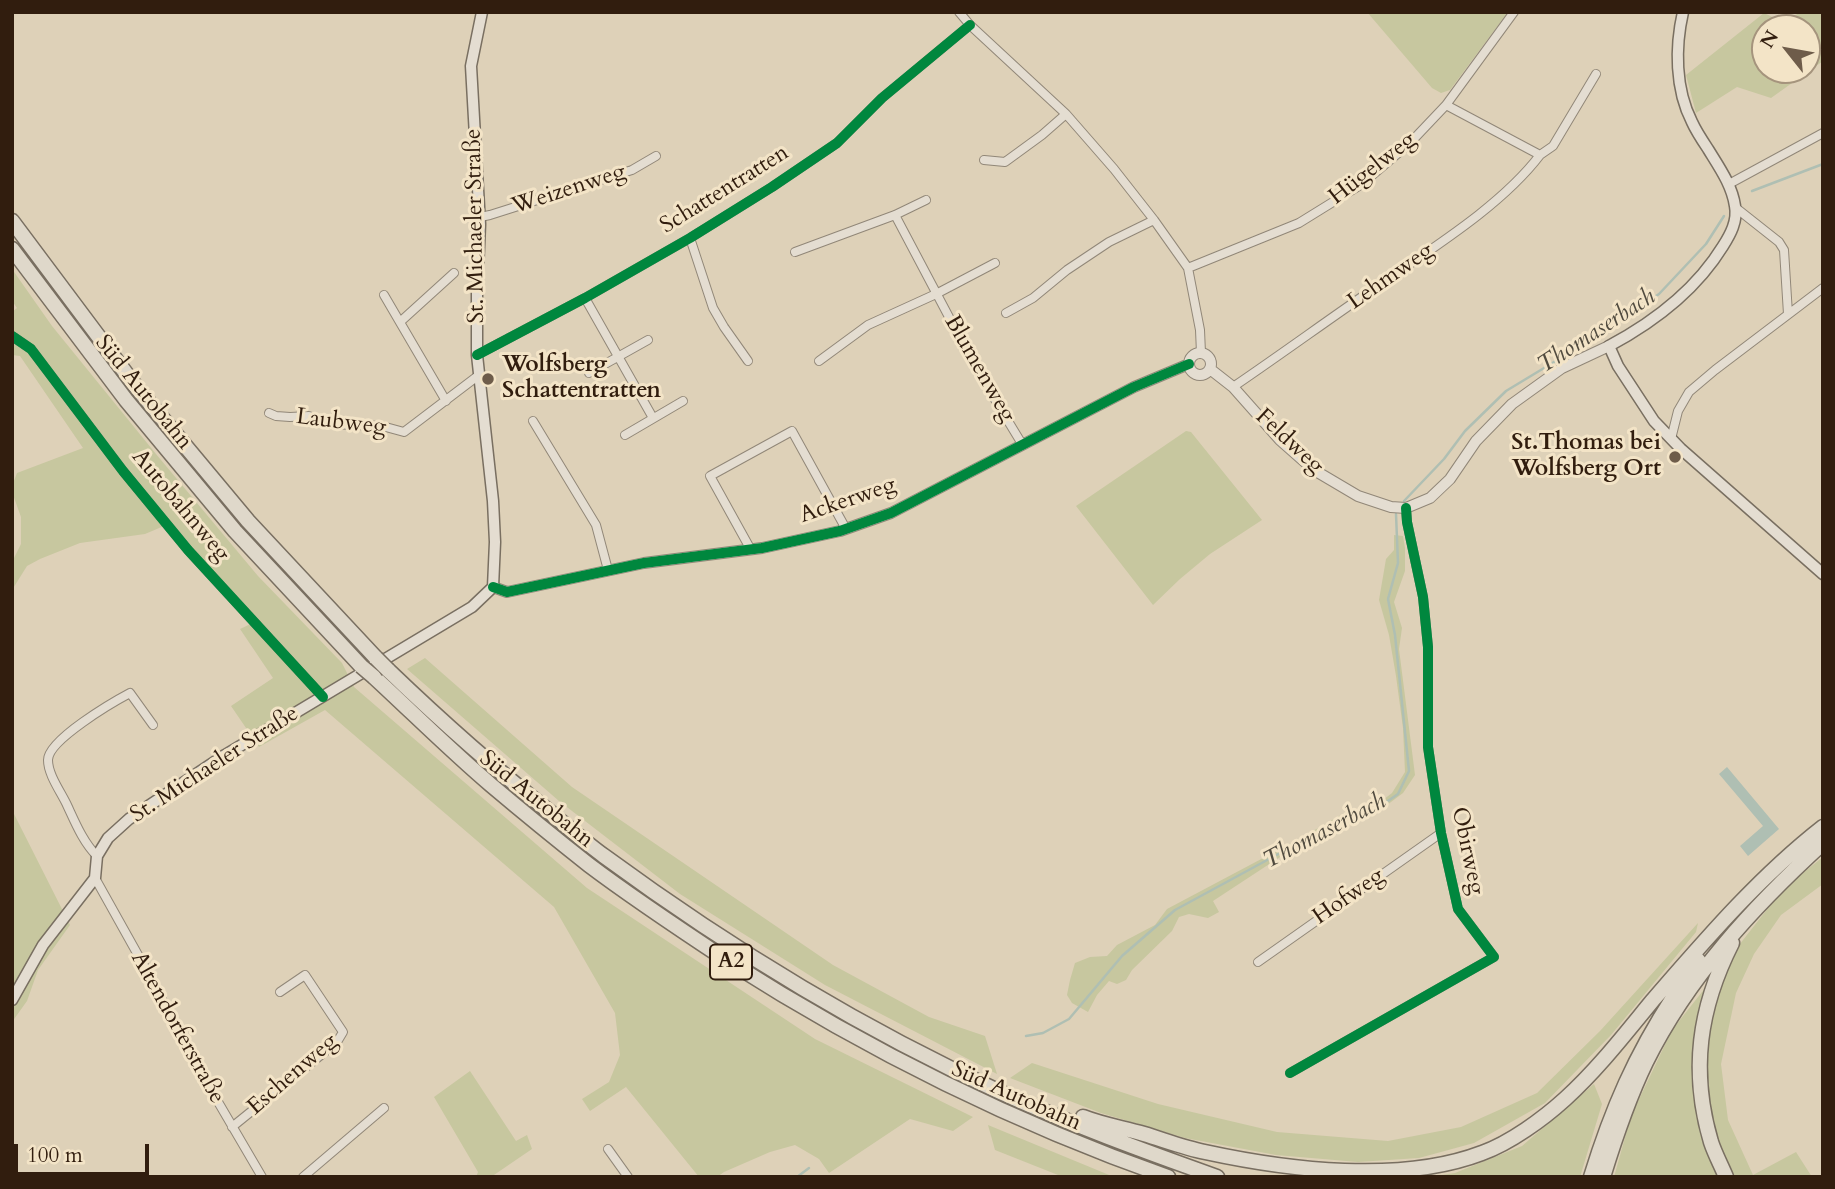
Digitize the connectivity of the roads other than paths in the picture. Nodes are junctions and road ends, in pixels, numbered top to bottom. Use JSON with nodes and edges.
{"nodes":[{"id":1,"x":482,"y":12,"type":"edge"},
{"id":2,"x":960,"y":12,"type":"edge"},
{"id":3,"x":1514,"y":12,"type":"edge"},
{"id":4,"x":1683,"y":12,"type":"edge"},
{"id":5,"x":971,"y":25,"type":"junction"},
{"id":6,"x":1596,"y":74,"type":"dead end"},
{"id":7,"x":1447,"y":105,"type":"junction"},
{"id":8,"x":1066,"y":114,"type":"junction"},
{"id":9,"x":1823,"y":133,"type":"edge"},
{"id":10,"x":1540,"y":155,"type":"junction"},
{"id":11,"x":656,"y":156,"type":"dead end"},
{"id":12,"x":984,"y":160,"type":"dead end"},
{"id":13,"x":1729,"y":184,"type":"junction"},
{"id":14,"x":926,"y":200,"type":"dead end"},
{"id":15,"x":1736,"y":208,"type":"junction"},
{"id":16,"x":895,"y":215,"type":"junction"},
{"id":17,"x":480,"y":217,"type":"junction"},
{"id":18,"x":1154,"y":219,"type":"junction"},
{"id":19,"x":12,"y":221,"type":"edge"},
{"id":20,"x":690,"y":238,"type":"junction"},
{"id":21,"x":12,"y":249,"type":"edge"},
{"id":22,"x":795,"y":252,"type":"dead end"},
{"id":23,"x":995,"y":263,"type":"dead end"},
{"id":24,"x":1188,"y":268,"type":"junction"},
{"id":25,"x":454,"y":273,"type":"dead end"},
{"id":26,"x":1823,"y":288,"type":"edge"},
{"id":27,"x":936,"y":294,"type":"junction"},
{"id":28,"x":384,"y":295,"type":"dead end"},
{"id":29,"x":585,"y":298,"type":"junction"},
{"id":30,"x":1006,"y":313,"type":"dead end"},
{"id":31,"x":1788,"y":314,"type":"junction"},
{"id":32,"x":400,"y":322,"type":"junction"},
{"id":33,"x":12,"y":335,"type":"edge"},
{"id":34,"x":648,"y":340,"type":"dead end"},
{"id":35,"x":1609,"y":346,"type":"junction"},
{"id":36,"x":1201,"y":353,"type":"junction"},
{"id":37,"x":477,"y":355,"type":"junction"},
{"id":38,"x":618,"y":357,"type":"junction"},
{"id":39,"x":748,"y":361,"type":"dead end"},
{"id":40,"x":820,"y":361,"type":"dead end"},
{"id":41,"x":1189,"y":364,"type":"junction"},
{"id":42,"x":1210,"y":369,"type":"junction"},
{"id":43,"x":589,"y":373,"type":"dead end"},
{"id":44,"x":479,"y":375,"type":"junction"},
{"id":45,"x":1233,"y":387,"type":"junction"},
{"id":46,"x":446,"y":401,"type":"junction"},
{"id":47,"x":683,"y":401,"type":"dead end"},
{"id":48,"x":269,"y":413,"type":"dead end"},
{"id":49,"x":653,"y":418,"type":"junction"},
{"id":50,"x":533,"y":421,"type":"dead end"},
{"id":51,"x":625,"y":435,"type":"dead end"},
{"id":52,"x":1671,"y":439,"type":"junction"},
{"id":53,"x":1022,"y":444,"type":"junction"},
{"id":54,"x":1406,"y":508,"type":"junction"},
{"id":55,"x":846,"y":529,"type":"junction"},
{"id":56,"x":751,"y":550,"type":"junction"},
{"id":57,"x":608,"y":570,"type":"junction"},
{"id":58,"x":1823,"y":574,"type":"edge"},
{"id":59,"x":493,"y":587,"type":"junction"},
{"id":60,"x":323,"y":697,"type":"junction"},
{"id":61,"x":153,"y":725,"type":"dead end"},
{"id":62,"x":1823,"y":827,"type":"edge"},
{"id":63,"x":1441,"y":833,"type":"junction"},
{"id":64,"x":1823,"y":843,"type":"edge"},
{"id":65,"x":97,"y":856,"type":"junction"},
{"id":66,"x":1768,"y":876,"type":"junction"},
{"id":67,"x":95,"y":878,"type":"junction"},
{"id":68,"x":1741,"y":927,"type":"junction"},
{"id":69,"x":1258,"y":962,"type":"dead end"},
{"id":70,"x":281,"y":992,"type":"dead end"},
{"id":71,"x":12,"y":999,"type":"edge"},
{"id":72,"x":1290,"y":1073,"type":"dead end"},
{"id":73,"x":1031,"y":1105,"type":"junction"},
{"id":74,"x":384,"y":1108,"type":"dead end"},
{"id":75,"x":232,"y":1127,"type":"junction"},
{"id":76,"x":608,"y":1149,"type":"dead end"},
{"id":77,"x":262,"y":1177,"type":"edge"},
{"id":78,"x":303,"y":1177,"type":"edge"},
{"id":79,"x":628,"y":1177,"type":"edge"},
{"id":80,"x":1168,"y":1177,"type":"edge"},
{"id":81,"x":1217,"y":1177,"type":"edge"},
{"id":82,"x":1591,"y":1177,"type":"edge"},
{"id":83,"x":1603,"y":1177,"type":"edge"},
{"id":84,"x":1726,"y":1177,"type":"edge"}],
"edges":[{"from":1,"to":17,"type":"main road","name":"St. Michaeler Straße"},
{"from":2,"to":5,"type":"street"},
{"from":3,"to":7,"type":"street","name":"Hügelweg"},
{"from":4,"to":13,"type":"main road"},
{"from":5,"to":8,"type":"street"},
{"from":5,"to":20,"type":"street","name":"Schattentratten"},
{"from":6,"to":10,"type":"street","name":"Lehmweg"},
{"from":7,"to":10,"type":"street"},
{"from":7,"to":24,"type":"street","name":"Hügelweg"},
{"from":8,"to":12,"type":"street"},
{"from":8,"to":18,"type":"street"},
{"from":9,"to":13,"type":"street"},
{"from":10,"to":45,"type":"street","name":"Lehmweg"},
{"from":11,"to":17,"type":"street","name":"Weizenweg"},
{"from":13,"to":15,"type":"main road"},
{"from":14,"to":16,"type":"street"},
{"from":15,"to":31,"type":"street"},
{"from":15,"to":35,"type":"main road"},
{"from":16,"to":22,"type":"street"},
{"from":16,"to":27,"type":"street","name":"Blumenweg"},
{"from":17,"to":37,"type":"main road","name":"St. Michaeler Straße"},
{"from":18,"to":24,"type":"street"},
{"from":18,"to":30,"type":"street"},
{"from":19,"to":73,"type":"highway","name":"Süd Autobahn","number":"A2","bridge":true},
{"from":20,"to":29,"type":"street","name":"Schattentratten"},
{"from":20,"to":39,"type":"street"},
{"from":21,"to":80,"type":"highway","name":"Süd Autobahn","number":"A2","bridge":true},
{"from":23,"to":27,"type":"street","name":"Blumenweg"},
{"from":24,"to":36,"type":"street"},
{"from":25,"to":32,"type":"street"},
{"from":26,"to":31,"type":"street"},
{"from":27,"to":40,"type":"street","name":"Blumenweg"},
{"from":27,"to":53,"type":"street","name":"Blumenweg"},
{"from":28,"to":32,"type":"street"},
{"from":29,"to":37,"type":"street","name":"Schattentratten"},
{"from":29,"to":38,"type":"street"},
{"from":31,"to":52,"type":"street"},
{"from":32,"to":46,"type":"street"},
{"from":33,"to":60,"type":"street","name":"Autobahnweg"},
{"from":34,"to":38,"type":"street"},
{"from":35,"to":52,"type":"main road"},
{"from":35,"to":54,"type":"street"},
{"from":36,"to":41,"type":"street"},
{"from":36,"to":42,"type":"street"},
{"from":37,"to":44,"type":"main road","name":"St. Michaeler Straße"},
{"from":38,"to":43,"type":"street"},
{"from":38,"to":49,"type":"street"},
{"from":41,"to":42,"type":"street"},
{"from":41,"to":53,"type":"street","name":"Ackerweg"},
{"from":42,"to":45,"type":"street","name":"Feldweg"},
{"from":44,"to":46,"type":"street","name":"Laubweg"},
{"from":44,"to":59,"type":"main road","name":"St. Michaeler Straße"},
{"from":45,"to":54,"type":"street","name":"Feldweg"},
{"from":46,"to":48,"type":"street","name":"Laubweg"},
{"from":47,"to":49,"type":"street"},
{"from":49,"to":51,"type":"street"},
{"from":50,"to":57,"type":"street"},
{"from":52,"to":58,"type":"main road"},
{"from":53,"to":55,"type":"street","name":"Ackerweg"},
{"from":54,"to":63,"type":"street","name":"Obirweg"},
{"from":55,"to":56,"type":"street","name":"Ackerweg"},
{"from":55,"to":56,"type":"street"},
{"from":56,"to":57,"type":"street","name":"Ackerweg"},
{"from":57,"to":59,"type":"street","name":"Ackerweg"},
{"from":59,"to":60,"type":"main road","name":"St. Michaeler Straße"},
{"from":60,"to":65,"type":"main road","name":"St. Michaeler Straße"},
{"from":61,"to":65,"type":"street"},
{"from":62,"to":66,"type":"highway"},
{"from":63,"to":69,"type":"street","name":"Hofweg"},
{"from":63,"to":72,"type":"street","name":"Obirweg"},
{"from":64,"to":68,"type":"highway"},
{"from":65,"to":67,"type":"main road"},
{"from":66,"to":73,"type":"highway"},
{"from":66,"to":82,"type":"highway"},
{"from":67,"to":71,"type":"main road"},
{"from":67,"to":75,"type":"street","name":"Altendorferstraße"},
{"from":68,"to":83,"type":"highway"},
{"from":68,"to":84,"type":"highway"},
{"from":70,"to":75,"type":"street","name":"Eschenweg"},
{"from":73,"to":81,"type":"highway","name":"Süd Autobahn","number":"A2"},
{"from":74,"to":78,"type":"street"},
{"from":75,"to":77,"type":"street","name":"Altendorferstraße"},
{"from":76,"to":79,"type":"street"}]}
